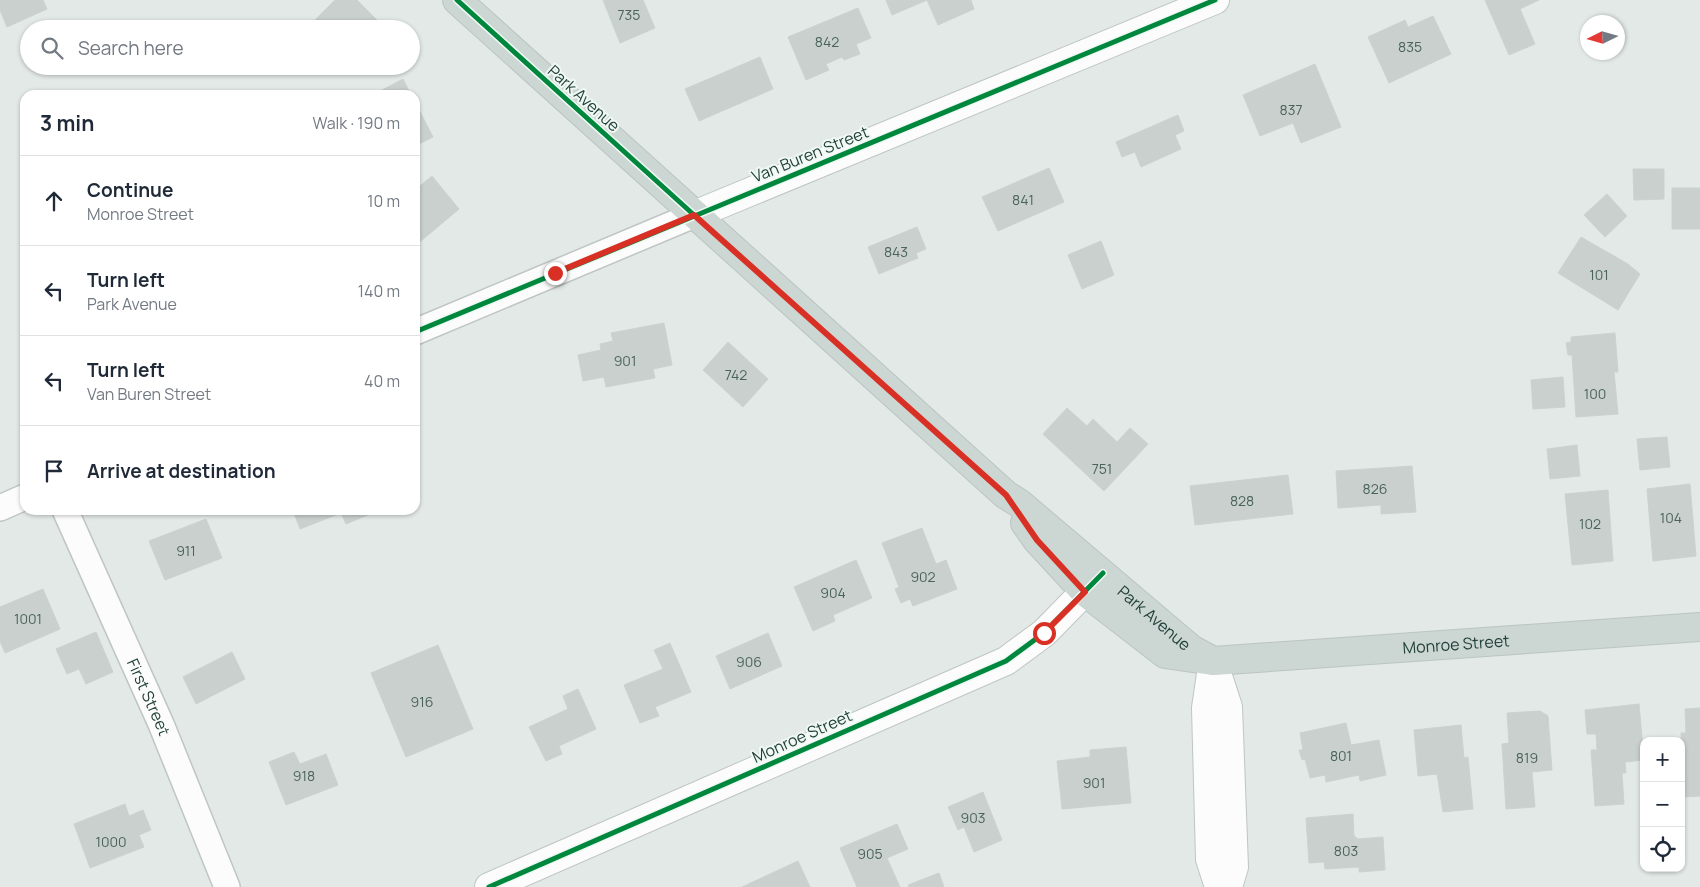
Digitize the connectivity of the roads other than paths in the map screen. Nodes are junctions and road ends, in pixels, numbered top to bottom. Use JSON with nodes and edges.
{"nodes":[{"id":1,"x":457,"y":0,"type":"edge"},
{"id":2,"x":1215,"y":0,"type":"edge"},
{"id":3,"x":694,"y":215,"type":"junction"},
{"id":4,"x":420,"y":330,"type":"edge"},
{"id":5,"x":20,"y":500,"type":"edge"},
{"id":6,"x":0,"y":508,"type":"edge"},
{"id":7,"x":67,"y":515,"type":"edge"},
{"id":8,"x":1094,"y":583,"type":"junction"},
{"id":9,"x":1700,"y":627,"type":"edge"},
{"id":10,"x":1213,"y":661,"type":"junction"},
{"id":11,"x":526,"y":879,"type":"edge"},
{"id":12,"x":226,"y":887,"type":"edge"},
{"id":13,"x":489,"y":887,"type":"edge"},
{"id":14,"x":1219,"y":887,"type":"edge"},
{"id":15,"x":1228,"y":887,"type":"edge"}],
"edges":[{"from":1,"to":3,"type":"main road","name":"Park Avenue"},
{"from":2,"to":3,"type":"street","name":"Van Buren Street"},
{"from":3,"to":4,"type":"street","name":"Van Buren Street"},
{"from":3,"to":8,"type":"main road","name":"Park Avenue"},
{"from":5,"to":6,"type":"street"},
{"from":7,"to":12,"type":"street","name":"First Street"},
{"from":8,"to":10,"type":"main road","name":"Park Avenue"},
{"from":8,"to":11,"type":"street","name":"Monroe Street"},
{"from":9,"to":10,"type":"main road","name":"Monroe Street"},
{"from":10,"to":14,"type":"street"},
{"from":10,"to":15,"type":"street"},
{"from":11,"to":13,"type":"street","name":"Monroe Street"}]}
